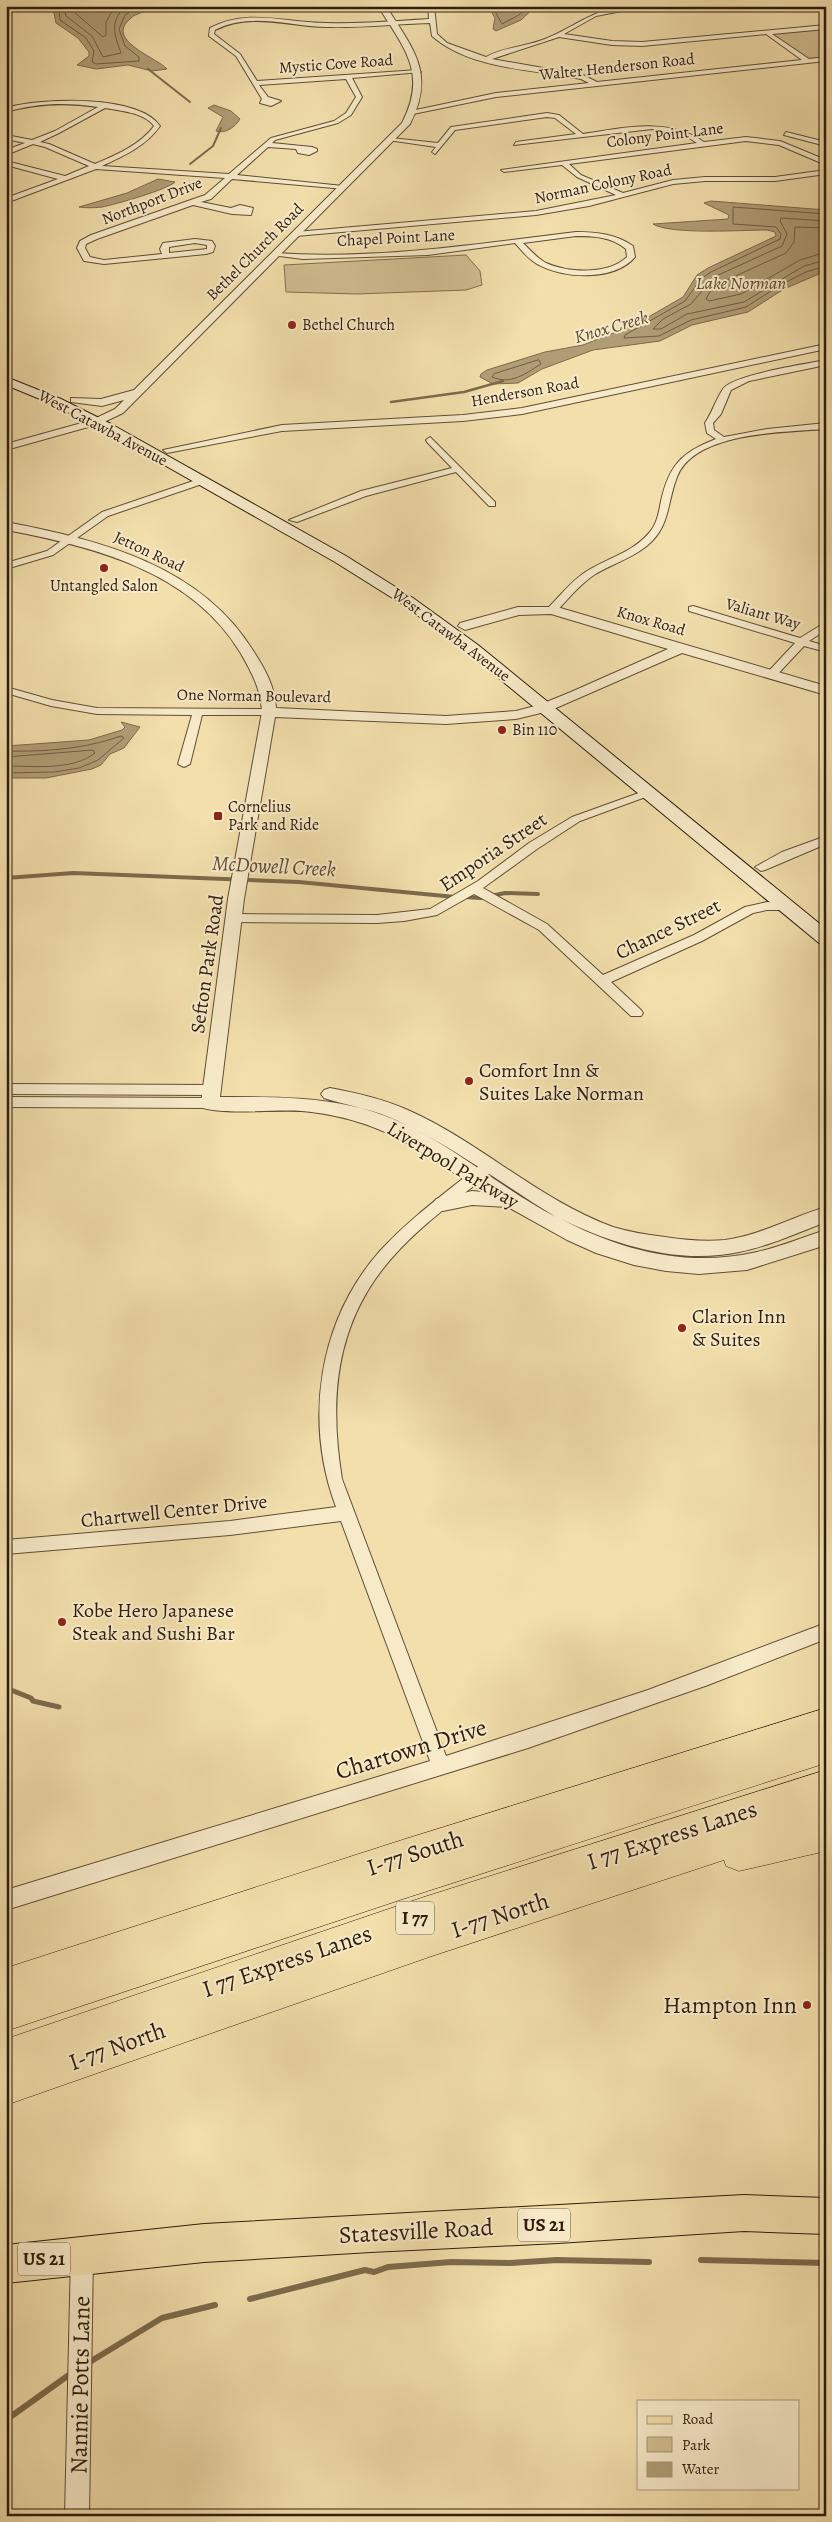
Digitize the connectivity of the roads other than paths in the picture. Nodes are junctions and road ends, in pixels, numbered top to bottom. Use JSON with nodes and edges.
{"nodes":[{"id":1,"x":382,"y":6,"type":"edge"},
{"id":2,"x":431,"y":6,"type":"edge"},
{"id":3,"x":821,"y":6,"type":"edge"},
{"id":4,"x":630,"y":8,"type":"dead end"},
{"id":5,"x":826,"y":8,"type":"edge"},
{"id":6,"x":431,"y":21,"type":"junction"},
{"id":7,"x":392,"y":23,"type":"junction"},
{"id":8,"x":826,"y":26,"type":"edge"},
{"id":9,"x":766,"y":32,"type":"junction"},
{"id":10,"x":558,"y":35,"type":"junction"},
{"id":11,"x":486,"y":59,"type":"junction"},
{"id":12,"x":826,"y":59,"type":"edge"},
{"id":13,"x":808,"y":61,"type":"junction"},
{"id":14,"x":418,"y":72,"type":"junction"},
{"id":15,"x":348,"y":76,"type":"junction"},
{"id":16,"x":256,"y":83,"type":"junction"},
{"id":17,"x":595,"y":84,"type":"junction"},
{"id":18,"x":266,"y":99,"type":"dead end"},
{"id":19,"x":102,"y":107,"type":"junction"},
{"id":20,"x":6,"y":110,"type":"edge"},
{"id":21,"x":413,"y":112,"type":"junction"},
{"id":22,"x":786,"y":134,"type":"dead end"},
{"id":23,"x":581,"y":135,"type":"junction"},
{"id":24,"x":6,"y":137,"type":"edge"},
{"id":25,"x":391,"y":140,"type":"junction"},
{"id":26,"x":35,"y":142,"type":"junction"},
{"id":27,"x":516,"y":144,"type":"dead end"},
{"id":28,"x":702,"y":144,"type":"junction"},
{"id":29,"x":826,"y":144,"type":"edge"},
{"id":30,"x":266,"y":145,"type":"junction"},
{"id":31,"x":440,"y":145,"type":"junction"},
{"id":32,"x":299,"y":149,"type":"dead end"},
{"id":33,"x":435,"y":152,"type":"dead end"},
{"id":34,"x":6,"y":153,"type":"edge"},
{"id":35,"x":563,"y":162,"type":"junction"},
{"id":36,"x":6,"y":163,"type":"edge"},
{"id":37,"x":826,"y":164,"type":"edge"},
{"id":38,"x":94,"y":166,"type":"junction"},
{"id":39,"x":504,"y":170,"type":"dead end"},
{"id":40,"x":826,"y":172,"type":"edge"},
{"id":41,"x":230,"y":177,"type":"junction"},
{"id":42,"x":63,"y":178,"type":"junction"},
{"id":43,"x":342,"y":188,"type":"junction"},
{"id":44,"x":622,"y":195,"type":"junction"},
{"id":45,"x":6,"y":200,"type":"edge"},
{"id":46,"x":195,"y":203,"type":"junction"},
{"id":47,"x":232,"y":210,"type":"dead end"},
{"id":48,"x":296,"y":234,"type":"junction"},
{"id":49,"x":517,"y":241,"type":"junction"},
{"id":50,"x":275,"y":255,"type":"junction"},
{"id":51,"x":166,"y":256,"type":"junction"},
{"id":52,"x":826,"y":346,"type":"edge"},
{"id":53,"x":826,"y":362,"type":"edge"},
{"id":54,"x":6,"y":373,"type":"edge"},
{"id":55,"x":6,"y":381,"type":"edge"},
{"id":56,"x":137,"y":392,"type":"junction"},
{"id":57,"x":75,"y":400,"type":"junction"},
{"id":58,"x":102,"y":420,"type":"junction"},
{"id":59,"x":826,"y":426,"type":"edge"},
{"id":60,"x":430,"y":440,"type":"dead end"},
{"id":61,"x":723,"y":440,"type":"junction"},
{"id":62,"x":6,"y":447,"type":"edge"},
{"id":63,"x":167,"y":450,"type":"junction"},
{"id":64,"x":458,"y":470,"type":"junction"},
{"id":65,"x":202,"y":482,"type":"junction"},
{"id":66,"x":229,"y":496,"type":"junction"},
{"id":67,"x":492,"y":504,"type":"dead end"},
{"id":68,"x":298,"y":523,"type":"junction"},
{"id":69,"x":6,"y":526,"type":"edge"},
{"id":70,"x":72,"y":539,"type":"junction"},
{"id":71,"x":350,"y":564,"type":"junction"},
{"id":72,"x":6,"y":566,"type":"edge"},
{"id":73,"x":427,"y":598,"type":"junction"},
{"id":74,"x":692,"y":609,"type":"dead end"},
{"id":75,"x":552,"y":610,"type":"junction"},
{"id":76,"x":465,"y":626,"type":"junction"},
{"id":77,"x":826,"y":626,"type":"edge"},
{"id":78,"x":802,"y":641,"type":"junction"},
{"id":79,"x":681,"y":648,"type":"junction"},
{"id":80,"x":826,"y":648,"type":"edge"},
{"id":81,"x":771,"y":675,"type":"junction"},
{"id":82,"x":6,"y":690,"type":"edge"},
{"id":83,"x":826,"y":691,"type":"edge"},
{"id":84,"x":546,"y":703,"type":"junction"},
{"id":85,"x":198,"y":711,"type":"junction"},
{"id":86,"x":269,"y":712,"type":"junction"},
{"id":87,"x":184,"y":764,"type":"dead end"},
{"id":88,"x":647,"y":792,"type":"junction"},
{"id":89,"x":667,"y":809,"type":"junction"},
{"id":90,"x":826,"y":840,"type":"edge"},
{"id":91,"x":762,"y":868,"type":"junction"},
{"id":92,"x":474,"y":889,"type":"junction"},
{"id":93,"x":778,"y":901,"type":"junction"},
{"id":94,"x":234,"y":918,"type":"junction"},
{"id":95,"x":826,"y":920,"type":"edge"},
{"id":96,"x":826,"y":930,"type":"edge"},
{"id":97,"x":826,"y":939,"type":"edge"},
{"id":98,"x":602,"y":981,"type":"junction"},
{"id":99,"x":636,"y":1013,"type":"dead end"},
{"id":100,"x":6,"y":1089,"type":"edge"},
{"id":101,"x":211,"y":1096,"type":"junction"},
{"id":102,"x":6,"y":1102,"type":"edge"},
{"id":103,"x":482,"y":1171,"type":"junction"},
{"id":104,"x":514,"y":1202,"type":"junction"},
{"id":105,"x":443,"y":1204,"type":"junction"},
{"id":106,"x":826,"y":1214,"type":"edge"},
{"id":107,"x":826,"y":1236,"type":"edge"},
{"id":108,"x":346,"y":1513,"type":"junction"},
{"id":109,"x":6,"y":1547,"type":"edge"},
{"id":110,"x":826,"y":1631,"type":"edge"},
{"id":111,"x":826,"y":1724,"type":"edge"},
{"id":112,"x":826,"y":1747,"type":"edge"},
{"id":113,"x":441,"y":1767,"type":"junction"},
{"id":114,"x":826,"y":1786,"type":"edge"},
{"id":115,"x":826,"y":1810,"type":"edge"},
{"id":116,"x":826,"y":1834,"type":"edge"},
{"id":117,"x":589,"y":1886,"type":"junction"},
{"id":118,"x":6,"y":1900,"type":"edge"},
{"id":119,"x":6,"y":1987,"type":"edge"},
{"id":120,"x":6,"y":2012,"type":"edge"},
{"id":121,"x":6,"y":2058,"type":"edge"},
{"id":122,"x":6,"y":2086,"type":"edge"},
{"id":123,"x":826,"y":2216,"type":"edge"},
{"id":124,"x":82,"y":2255,"type":"junction"},
{"id":125,"x":6,"y":2264,"type":"edge"},
{"id":126,"x":76,"y":2516,"type":"edge"}],
"edges":[{"from":1,"to":7,"type":"street","name":"Bethel Church Road"},
{"from":2,"to":6,"type":"street"},
{"from":3,"to":5,"type":"street"},
{"from":4,"to":10,"type":"street"},
{"from":6,"to":7,"type":"street"},
{"from":6,"to":11,"type":"street"},
{"from":7,"to":14,"type":"street","name":"Bethel Church Road"},
{"from":7,"to":16,"type":"street"},
{"from":8,"to":9,"type":"street"},
{"from":9,"to":10,"type":"street"},
{"from":9,"to":13,"type":"street"},
{"from":10,"to":11,"type":"street"},
{"from":11,"to":17,"type":"street"},
{"from":12,"to":13,"type":"street","name":"Walter Henderson Road"},
{"from":13,"to":17,"type":"street","name":"Walter Henderson Road"},
{"from":14,"to":15,"type":"street","name":"Mystic Cove Road"},
{"from":14,"to":21,"type":"street","name":"Bethel Church Road"},
{"from":15,"to":16,"type":"street","name":"Mystic Cove Road"},
{"from":15,"to":30,"type":"street","name":"Northport Drive"},
{"from":16,"to":18,"type":"street"},
{"from":17,"to":21,"type":"street","name":"Walter Henderson Road"},
{"from":19,"to":20,"type":"street"},
{"from":19,"to":26,"type":"street"},
{"from":19,"to":38,"type":"street"},
{"from":21,"to":25,"type":"street","name":"Bethel Church Road"},
{"from":22,"to":29,"type":"street"},
{"from":23,"to":27,"type":"street"},
{"from":23,"to":28,"type":"street"},
{"from":23,"to":31,"type":"street"},
{"from":24,"to":26,"type":"street"},
{"from":25,"to":31,"type":"street"},
{"from":25,"to":43,"type":"street","name":"Bethel Church Road"},
{"from":26,"to":34,"type":"street"},
{"from":26,"to":38,"type":"street"},
{"from":28,"to":35,"type":"street","name":"Colony Point Lane"},
{"from":28,"to":37,"type":"street","name":"Colony Point Lane"},
{"from":30,"to":32,"type":"street"},
{"from":30,"to":41,"type":"street","name":"Northport Drive"},
{"from":31,"to":33,"type":"street"},
{"from":35,"to":39,"type":"street","name":"Colony Point Lane"},
{"from":35,"to":44,"type":"street"},
{"from":36,"to":42,"type":"street"},
{"from":38,"to":41,"type":"street"},
{"from":38,"to":42,"type":"street"},
{"from":40,"to":44,"type":"street","name":"Norman Colony Road"},
{"from":41,"to":43,"type":"street"},
{"from":41,"to":46,"type":"street","name":"Northport Drive"},
{"from":42,"to":45,"type":"street"},
{"from":43,"to":48,"type":"street","name":"Bethel Church Road"},
{"from":44,"to":48,"type":"street","name":"Norman Colony Road"},
{"from":46,"to":47,"type":"street"},
{"from":46,"to":51,"type":"street","name":"Northport Drive"},
{"from":48,"to":50,"type":"street","name":"Bethel Church Road"},
{"from":49,"to":49,"type":"street","name":"Chapel Point Lane"},
{"from":49,"to":50,"type":"street","name":"Chapel Point Lane"},
{"from":50,"to":56,"type":"street","name":"Bethel Church Road"},
{"from":51,"to":51,"type":"street"},
{"from":52,"to":63,"type":"street","name":"Henderson Road"},
{"from":53,"to":61,"type":"street"},
{"from":54,"to":57,"type":"main road","name":"West Catawba Avenue"},
{"from":55,"to":58,"type":"main road","name":"West Catawba Avenue"},
{"from":56,"to":57,"type":"street"},
{"from":56,"to":58,"type":"street","name":"Bethel Church Road"},
{"from":57,"to":58,"type":"main road","name":"West Catawba Avenue"},
{"from":58,"to":62,"type":"street","name":"Bethel Church Road"},
{"from":58,"to":63,"type":"main road","name":"West Catawba Avenue"},
{"from":58,"to":65,"type":"main road","name":"West Catawba Avenue"},
{"from":59,"to":61,"type":"street"},
{"from":60,"to":64,"type":"street"},
{"from":61,"to":75,"type":"street"},
{"from":63,"to":68,"type":"main road","name":"West Catawba Avenue"},
{"from":64,"to":67,"type":"street"},
{"from":64,"to":68,"type":"street"},
{"from":65,"to":66,"type":"main road","name":"West Catawba Avenue"},
{"from":65,"to":70,"type":"street"},
{"from":66,"to":68,"type":"main road"},
{"from":66,"to":71,"type":"main road","name":"West Catawba Avenue"},
{"from":68,"to":73,"type":"main road","name":"West Catawba Avenue"},
{"from":69,"to":70,"type":"street","name":"Jetton Road"},
{"from":70,"to":72,"type":"street"},
{"from":70,"to":86,"type":"street","name":"Jetton Road"},
{"from":71,"to":73,"type":"main road"},
{"from":71,"to":84,"type":"main road","name":"West Catawba Avenue"},
{"from":73,"to":76,"type":"main road","name":"West Catawba Avenue"},
{"from":74,"to":78,"type":"street","name":"Valiant Way"},
{"from":75,"to":76,"type":"street","name":"Knox Road"},
{"from":75,"to":79,"type":"street","name":"Knox Road"},
{"from":76,"to":84,"type":"main road","name":"West Catawba Avenue"},
{"from":77,"to":78,"type":"street"},
{"from":78,"to":80,"type":"street","name":"Valiant Way"},
{"from":78,"to":81,"type":"street"},
{"from":79,"to":81,"type":"street","name":"Knox Road"},
{"from":79,"to":84,"type":"street","name":"One Norman Boulevard"},
{"from":81,"to":83,"type":"street","name":"Knox Road"},
{"from":82,"to":85,"type":"street","name":"One Norman Boulevard"},
{"from":84,"to":86,"type":"street","name":"One Norman Boulevard"},
{"from":84,"to":88,"type":"main road","name":"West Catawba Avenue"},
{"from":84,"to":91,"type":"main road","name":"West Catawba Avenue"},
{"from":85,"to":86,"type":"street","name":"One Norman Boulevard"},
{"from":85,"to":87,"type":"street"},
{"from":86,"to":94,"type":"street","name":"Sefton Park Road"},
{"from":88,"to":89,"type":"main road","name":"West Catawba Avenue"},
{"from":88,"to":92,"type":"street","name":"Emporia Street"},
{"from":89,"to":91,"type":"main road"},
{"from":89,"to":93,"type":"main road","name":"West Catawba Avenue"},
{"from":90,"to":91,"type":"street"},
{"from":91,"to":95,"type":"main road","name":"West Catawba Avenue"},
{"from":92,"to":94,"type":"street","name":"Emporia Street"},
{"from":92,"to":98,"type":"street"},
{"from":93,"to":96,"type":"main road"},
{"from":93,"to":97,"type":"main road","name":"West Catawba Avenue"},
{"from":93,"to":98,"type":"street","name":"Chance Street"},
{"from":94,"to":101,"type":"street","name":"Sefton Park Road"},
{"from":98,"to":99,"type":"street"},
{"from":100,"to":101,"type":"street","name":"Liverpool Parkway"},
{"from":101,"to":102,"type":"street","name":"Liverpool Parkway"},
{"from":101,"to":103,"type":"street","name":"Liverpool Parkway"},
{"from":103,"to":104,"type":"street","name":"Liverpool Parkway"},
{"from":103,"to":105,"type":"street"},
{"from":103,"to":106,"type":"street","name":"Liverpool Parkway"},
{"from":104,"to":105,"type":"street"},
{"from":104,"to":107,"type":"street","name":"Liverpool Parkway"},
{"from":105,"to":108,"type":"street"},
{"from":108,"to":109,"type":"street","name":"Chartwell Center Drive"},
{"from":108,"to":113,"type":"street"},
{"from":110,"to":113,"type":"street","name":"Chartown Drive"},
{"from":111,"to":119,"type":"highway","name":"I-77 South"},
{"from":112,"to":120,"type":"highway","name":"I 77 Express Lanes","number":"I 77"},
{"from":113,"to":118,"type":"street","name":"Chartown Drive"},
{"from":114,"to":121,"type":"highway","name":"I 77 Express Lanes","number":"I 77"},
{"from":115,"to":117,"type":"highway","name":"I-77 North","number":"I 77"},
{"from":116,"to":117,"type":"highway"},
{"from":117,"to":122,"type":"highway","name":"I-77 North","number":"I 77"},
{"from":123,"to":124,"type":"main road","name":"Statesville Road","number":"US 21"},
{"from":124,"to":125,"type":"main road","name":"Statesville Road","number":"US 21"},
{"from":124,"to":126,"type":"street","name":"Nannie Potts Lane"}]}
